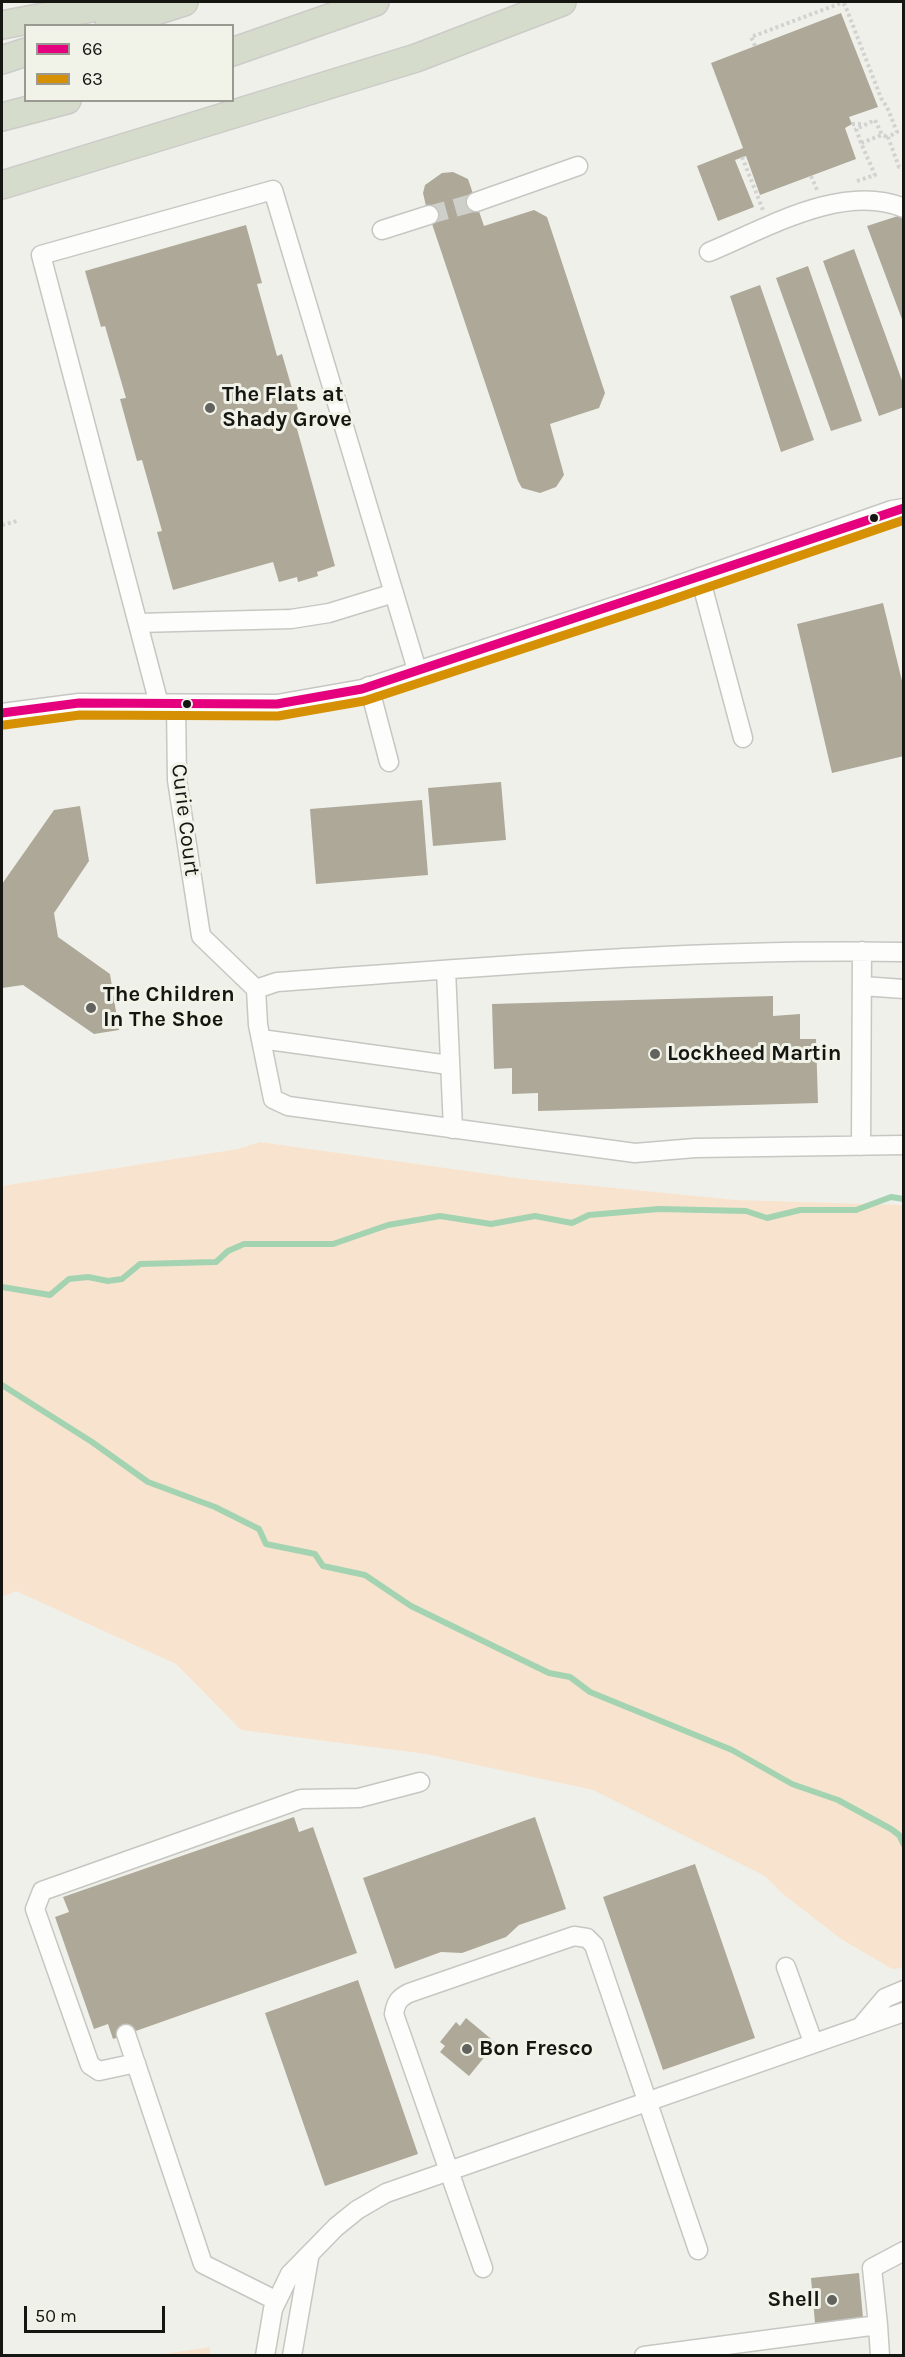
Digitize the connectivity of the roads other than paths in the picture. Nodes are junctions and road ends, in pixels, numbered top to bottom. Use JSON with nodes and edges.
{"nodes":[{"id":1,"x":123,"y":2,"type":"edge"},
{"id":2,"x":184,"y":2,"type":"edge"},
{"id":3,"x":375,"y":2,"type":"edge"},
{"id":4,"x":561,"y":2,"type":"edge"},
{"id":5,"x":115,"y":24,"type":"edge"},
{"id":6,"x":2,"y":25,"type":"edge"},
{"id":7,"x":234,"y":51,"type":"edge"},
{"id":8,"x":24,"y":53,"type":"edge"},
{"id":9,"x":2,"y":60,"type":"edge"},
{"id":10,"x":59,"y":102,"type":"edge"},
{"id":11,"x":2,"y":117,"type":"edge"},
{"id":12,"x":578,"y":166,"type":"dead end"},
{"id":13,"x":2,"y":185,"type":"edge"},
{"id":14,"x":476,"y":202,"type":"tunnel mouth"},
{"id":15,"x":903,"y":208,"type":"edge"},
{"id":16,"x":429,"y":215,"type":"tunnel mouth"},
{"id":17,"x":382,"y":230,"type":"dead end"},
{"id":18,"x":709,"y":252,"type":"dead end"},
{"id":19,"x":903,"y":508,"type":"edge"},
{"id":20,"x":700,"y":577,"type":"junction"},
{"id":21,"x":394,"y":593,"type":"junction"},
{"id":22,"x":138,"y":623,"type":"junction"},
{"id":23,"x":417,"y":670,"type":"junction"},
{"id":24,"x":369,"y":686,"type":"junction"},
{"id":25,"x":167,"y":704,"type":"junction"},
{"id":26,"x":2,"y":712,"type":"edge"},
{"id":27,"x":743,"y":738,"type":"dead end"},
{"id":28,"x":389,"y":762,"type":"dead end"},
{"id":29,"x":862,"y":951,"type":"junction"},
{"id":30,"x":903,"y":952,"type":"edge"},
{"id":31,"x":446,"y":970,"type":"junction"},
{"id":32,"x":862,"y":986,"type":"junction"},
{"id":33,"x":256,"y":989,"type":"junction"},
{"id":34,"x":903,"y":989,"type":"edge"},
{"id":35,"x":261,"y":1040,"type":"junction"},
{"id":36,"x":449,"y":1065,"type":"junction"},
{"id":37,"x":453,"y":1129,"type":"junction"},
{"id":38,"x":903,"y":1145,"type":"edge"},
{"id":39,"x":861,"y":1146,"type":"junction"},
{"id":40,"x":420,"y":1782,"type":"dead end"},
{"id":41,"x":786,"y":1967,"type":"dead end"},
{"id":42,"x":903,"y":1989,"type":"edge"},
{"id":43,"x":903,"y":2012,"type":"edge"},
{"id":44,"x":863,"y":2024,"type":"junction"},
{"id":45,"x":126,"y":2034,"type":"dead end"},
{"id":46,"x":813,"y":2042,"type":"junction"},
{"id":47,"x":136,"y":2063,"type":"junction"},
{"id":48,"x":647,"y":2103,"type":"junction"},
{"id":49,"x":450,"y":2171,"type":"junction"},
{"id":50,"x":698,"y":2250,"type":"dead end"},
{"id":51,"x":903,"y":2251,"type":"edge"},
{"id":52,"x":309,"y":2258,"type":"junction"},
{"id":53,"x":483,"y":2268,"type":"dead end"},
{"id":54,"x":277,"y":2301,"type":"junction"},
{"id":55,"x":878,"y":2325,"type":"junction"},
{"id":56,"x":265,"y":2355,"type":"edge"},
{"id":57,"x":292,"y":2355,"type":"edge"},
{"id":58,"x":644,"y":2355,"type":"edge"},
{"id":59,"x":880,"y":2355,"type":"edge"}],
"edges":[{"from":1,"to":6,"type":"highway"},
{"from":2,"to":5,"type":"highway"},
{"from":3,"to":7,"type":"highway"},
{"from":4,"to":13,"type":"highway"},
{"from":8,"to":9,"type":"highway"},
{"from":10,"to":11,"type":"highway"},
{"from":12,"to":14,"type":"street"},
{"from":15,"to":18,"type":"street"},
{"from":16,"to":17,"type":"street"},
{"from":19,"to":20,"type":"street"},
{"from":20,"to":23,"type":"street"},
{"from":20,"to":27,"type":"street"},
{"from":21,"to":22,"type":"street"},
{"from":21,"to":22,"type":"street","name":"Curie Court"},
{"from":21,"to":23,"type":"street"},
{"from":22,"to":25,"type":"street","name":"Curie Court"},
{"from":23,"to":24,"type":"street"},
{"from":24,"to":25,"type":"street"},
{"from":24,"to":28,"type":"street"},
{"from":25,"to":26,"type":"street"},
{"from":25,"to":33,"type":"street","name":"Curie Court"},
{"from":29,"to":30,"type":"street"},
{"from":29,"to":31,"type":"street"},
{"from":29,"to":32,"type":"street"},
{"from":31,"to":33,"type":"street"},
{"from":31,"to":36,"type":"street"},
{"from":32,"to":34,"type":"street"},
{"from":32,"to":39,"type":"street"},
{"from":33,"to":35,"type":"street"},
{"from":35,"to":36,"type":"street"},
{"from":35,"to":37,"type":"street"},
{"from":36,"to":37,"type":"street"},
{"from":37,"to":39,"type":"street"},
{"from":38,"to":39,"type":"street"},
{"from":40,"to":47,"type":"street"},
{"from":41,"to":46,"type":"street"},
{"from":42,"to":44,"type":"street"},
{"from":43,"to":44,"type":"street"},
{"from":44,"to":46,"type":"street"},
{"from":45,"to":47,"type":"street"},
{"from":46,"to":48,"type":"street"},
{"from":47,"to":54,"type":"street"},
{"from":48,"to":49,"type":"street"},
{"from":48,"to":49,"type":"street"},
{"from":48,"to":50,"type":"street"},
{"from":49,"to":52,"type":"street"},
{"from":49,"to":53,"type":"street"},
{"from":51,"to":55,"type":"street"},
{"from":52,"to":54,"type":"street"},
{"from":52,"to":57,"type":"street"},
{"from":54,"to":56,"type":"street"},
{"from":55,"to":58,"type":"street"},
{"from":55,"to":59,"type":"street"}]}
